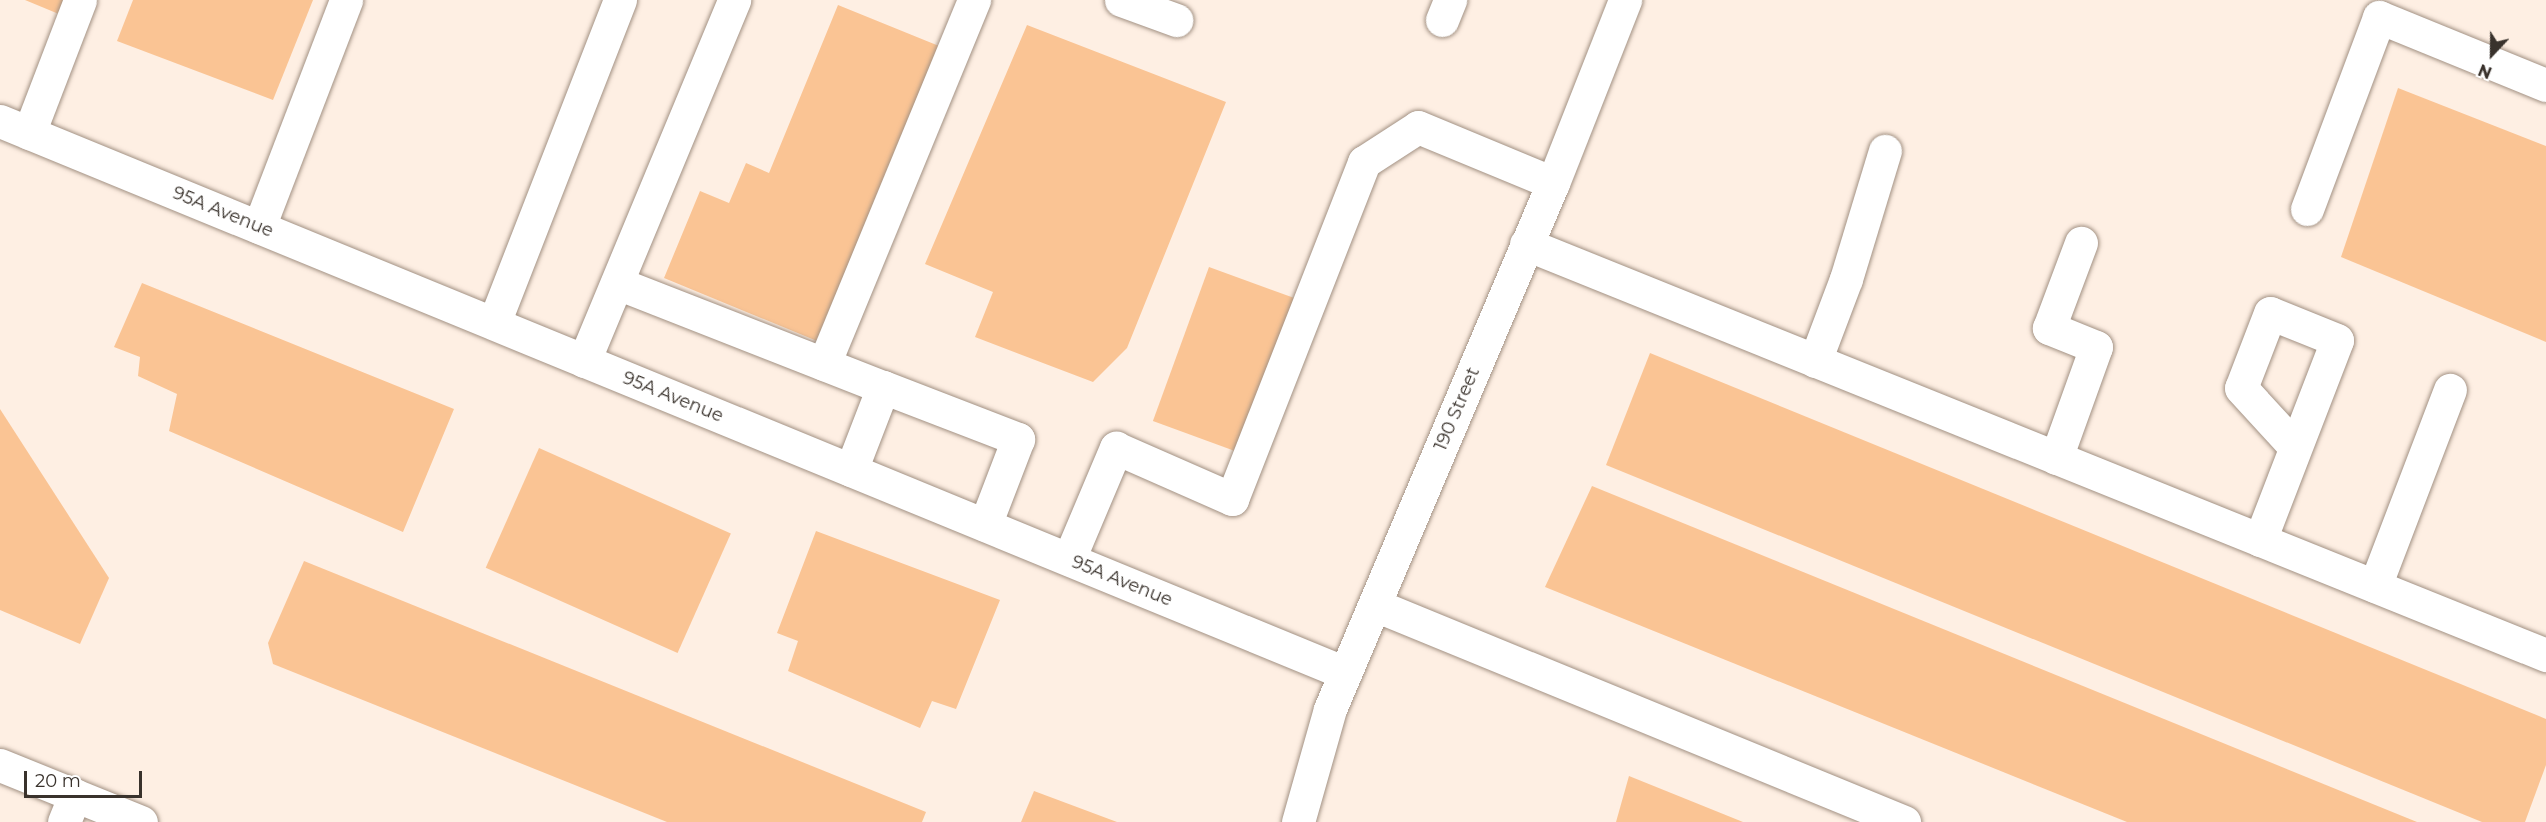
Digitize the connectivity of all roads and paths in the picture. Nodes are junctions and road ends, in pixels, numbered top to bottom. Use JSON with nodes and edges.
{"nodes":[{"id":1,"x":80,"y":0,"type":"edge"},
{"id":2,"x":346,"y":0,"type":"edge"},
{"id":3,"x":620,"y":0,"type":"edge"},
{"id":4,"x":735,"y":0,"type":"edge"},
{"id":5,"x":974,"y":0,"type":"edge"},
{"id":6,"x":1121,"y":0,"type":"edge"},
{"id":7,"x":1625,"y":0,"type":"edge"},
{"id":8,"x":2383,"y":9,"type":"edge"},
{"id":9,"x":1176,"y":20,"type":"dead end"},
{"id":10,"x":2546,"y":85,"type":"edge"},
{"id":11,"x":14,"y":127,"type":"edge"},
{"id":12,"x":1885,"y":150,"type":"dead end"},
{"id":13,"x":1552,"y":183,"type":"junction"},
{"id":14,"x":2307,"y":209,"type":"dead end"},
{"id":15,"x":259,"y":227,"type":"junction"},
{"id":16,"x":2081,"y":243,"type":"dead end"},
{"id":17,"x":1526,"y":244,"type":"junction"},
{"id":18,"x":617,"y":283,"type":"junction"},
{"id":19,"x":494,"y":323,"type":"junction"},
{"id":20,"x":584,"y":361,"type":"junction"},
{"id":21,"x":1815,"y":361,"type":"junction"},
{"id":22,"x":824,"y":364,"type":"junction"},
{"id":23,"x":883,"y":387,"type":"junction"},
{"id":24,"x":2450,"y":390,"type":"dead end"},
{"id":25,"x":2295,"y":447,"type":"dead end"},
{"id":26,"x":2056,"y":458,"type":"junction"},
{"id":27,"x":851,"y":470,"type":"junction"},
{"id":28,"x":985,"y":525,"type":"junction"},
{"id":29,"x":2260,"y":540,"type":"junction"},
{"id":30,"x":1069,"y":559,"type":"junction"},
{"id":31,"x":2375,"y":586,"type":"junction"},
{"id":32,"x":1375,"y":605,"type":"junction"},
{"id":33,"x":2546,"y":655,"type":"edge"},
{"id":34,"x":1345,"y":673,"type":"junction"},
{"id":35,"x":0,"y":765,"type":"edge"},
{"id":36,"x":69,"y":808,"type":"edge"},
{"id":37,"x":141,"y":822,"type":"edge"},
{"id":38,"x":1298,"y":822,"type":"edge"},
{"id":39,"x":1904,"y":822,"type":"edge"}],
"edges":[{"from":1,"to":11,"type":"street"},
{"from":2,"to":15,"type":"street"},
{"from":3,"to":19,"type":"street"},
{"from":4,"to":18,"type":"street"},
{"from":5,"to":22,"type":"street"},
{"from":6,"to":9,"type":"street"},
{"from":7,"to":13,"type":"street","name":"190 Street"},
{"from":8,"to":10,"type":"street"},
{"from":8,"to":14,"type":"street"},
{"from":11,"to":15,"type":"street","name":"95A Avenue"},
{"from":12,"to":21,"type":"street"},
{"from":13,"to":17,"type":"street","name":"190 Street"},
{"from":13,"to":30,"type":"street"},
{"from":15,"to":19,"type":"street","name":"95A Avenue"},
{"from":16,"to":26,"type":"street"},
{"from":17,"to":21,"type":"street"},
{"from":17,"to":32,"type":"street","name":"190 Street"},
{"from":18,"to":20,"type":"street"},
{"from":18,"to":22,"type":"street"},
{"from":19,"to":20,"type":"street","name":"95A Avenue"},
{"from":20,"to":27,"type":"street","name":"95A Avenue"},
{"from":21,"to":26,"type":"street"},
{"from":22,"to":23,"type":"street"},
{"from":23,"to":27,"type":"street"},
{"from":23,"to":28,"type":"street"},
{"from":24,"to":31,"type":"street"},
{"from":25,"to":29,"type":"street"},
{"from":26,"to":29,"type":"street"},
{"from":27,"to":28,"type":"street","name":"95A Avenue"},
{"from":28,"to":30,"type":"street","name":"95A Avenue"},
{"from":29,"to":31,"type":"street"},
{"from":30,"to":34,"type":"street","name":"95A Avenue"},
{"from":31,"to":33,"type":"street"},
{"from":32,"to":34,"type":"street","name":"190 Street"},
{"from":32,"to":39,"type":"street"},
{"from":34,"to":38,"type":"street","name":"190 Street"},
{"from":35,"to":36,"type":"street"},
{"from":36,"to":37,"type":"street"}]}
